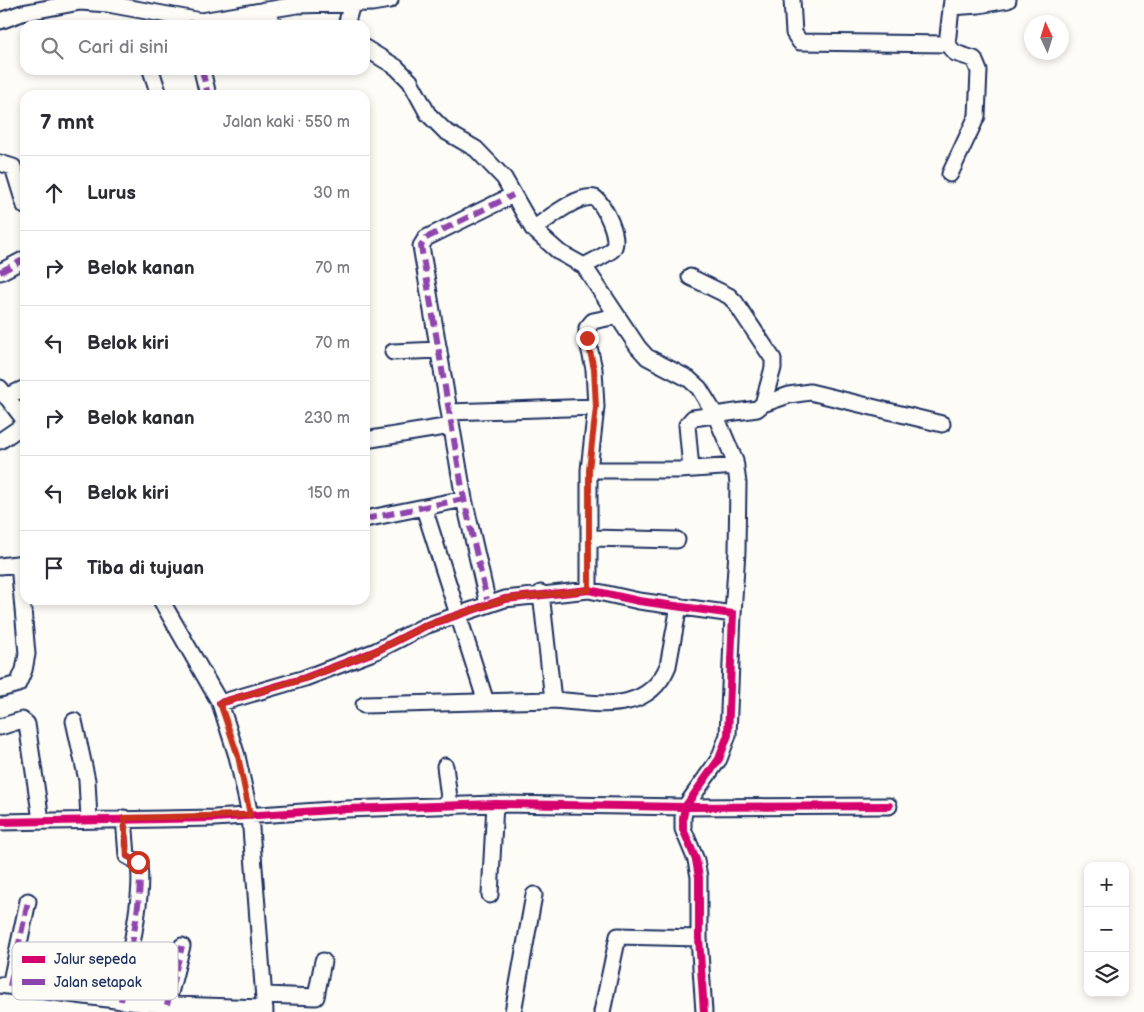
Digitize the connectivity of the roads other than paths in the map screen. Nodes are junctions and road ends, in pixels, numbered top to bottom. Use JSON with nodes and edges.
{"nodes":[{"id":1,"x":390,"y":0,"type":"edge"},
{"id":2,"x":792,"y":0,"type":"edge"},
{"id":3,"x":1008,"y":0,"type":"edge"},
{"id":4,"x":77,"y":1,"type":"edge"},
{"id":5,"x":297,"y":2,"type":"edge"},
{"id":6,"x":951,"y":3,"type":"edge"},
{"id":7,"x":352,"y":4,"type":"junction"},
{"id":8,"x":264,"y":10,"type":"junction"},
{"id":9,"x":152,"y":19,"type":"edge"},
{"id":10,"x":165,"y":20,"type":"edge"},
{"id":11,"x":207,"y":20,"type":"edge"},
{"id":12,"x":271,"y":20,"type":"edge"},
{"id":13,"x":347,"y":20,"type":"edge"},
{"id":14,"x":0,"y":21,"type":"edge"},
{"id":15,"x":948,"y":44,"type":"junction"},
{"id":16,"x":370,"y":51,"type":"edge"},
{"id":17,"x":153,"y":75,"type":"edge"},
{"id":18,"x":203,"y":75,"type":"edge"},
{"id":19,"x":157,"y":90,"type":"edge"},
{"id":20,"x":207,"y":90,"type":"edge"},
{"id":21,"x":0,"y":163,"type":"edge"},
{"id":22,"x":950,"y":174,"type":"dead end"},
{"id":23,"x":20,"y":190,"type":"edge"},
{"id":24,"x":510,"y":197,"type":"junction"},
{"id":25,"x":533,"y":229,"type":"junction"},
{"id":26,"x":20,"y":262,"type":"edge"},
{"id":27,"x":584,"y":266,"type":"junction"},
{"id":28,"x":0,"y":272,"type":"edge"},
{"id":29,"x":690,"y":277,"type":"dead end"},
{"id":30,"x":617,"y":316,"type":"junction"},
{"id":31,"x":439,"y":350,"type":"junction"},
{"id":32,"x":393,"y":352,"type":"dead end"},
{"id":33,"x":20,"y":389,"type":"edge"},
{"id":34,"x":3,"y":393,"type":"edge"},
{"id":35,"x":762,"y":404,"type":"junction"},
{"id":36,"x":596,"y":407,"type":"junction"},
{"id":37,"x":715,"y":414,"type":"junction"},
{"id":38,"x":20,"y":415,"type":"edge"},
{"id":39,"x":450,"y":419,"type":"junction"},
{"id":40,"x":942,"y":424,"type":"dead end"},
{"id":41,"x":20,"y":426,"type":"edge"},
{"id":42,"x":370,"y":439,"type":"edge"},
{"id":43,"x":0,"y":440,"type":"edge"},
{"id":44,"x":736,"y":466,"type":"junction"},
{"id":45,"x":691,"y":469,"type":"junction"},
{"id":46,"x":589,"y":470,"type":"junction"},
{"id":47,"x":464,"y":499,"type":"junction"},
{"id":48,"x":424,"y":508,"type":"junction"},
{"id":49,"x":370,"y":518,"type":"edge"},
{"id":50,"x":590,"y":538,"type":"junction"},
{"id":51,"x":677,"y":540,"type":"dead end"},
{"id":52,"x":20,"y":563,"type":"edge"},
{"id":53,"x":0,"y":566,"type":"edge"},
{"id":54,"x":589,"y":590,"type":"junction"},
{"id":55,"x":541,"y":593,"type":"junction"},
{"id":56,"x":488,"y":604,"type":"junction"},
{"id":57,"x":24,"y":605,"type":"edge"},
{"id":58,"x":164,"y":605,"type":"edge"},
{"id":59,"x":679,"y":606,"type":"junction"},
{"id":60,"x":733,"y":614,"type":"junction"},
{"id":61,"x":456,"y":615,"type":"junction"},
{"id":62,"x":0,"y":688,"type":"edge"},
{"id":63,"x":553,"y":700,"type":"junction"},
{"id":64,"x":486,"y":702,"type":"junction"},
{"id":65,"x":220,"y":703,"type":"junction"},
{"id":66,"x":364,"y":705,"type":"dead end"},
{"id":67,"x":74,"y":721,"type":"dead end"},
{"id":68,"x":0,"y":727,"type":"edge"},
{"id":69,"x":445,"y":766,"type":"dead end"},
{"id":70,"x":495,"y":804,"type":"junction"},
{"id":71,"x":450,"y":806,"type":"junction"},
{"id":72,"x":889,"y":806,"type":"dead end"},
{"id":73,"x":685,"y":807,"type":"junction"},
{"id":74,"x":250,"y":815,"type":"junction"},
{"id":75,"x":124,"y":818,"type":"junction"},
{"id":76,"x":89,"y":819,"type":"junction"},
{"id":77,"x":41,"y":820,"type":"junction"},
{"id":78,"x":0,"y":822,"type":"edge"},
{"id":79,"x":490,"y":895,"type":"dead end"},
{"id":80,"x":534,"y":895,"type":"dead end"},
{"id":81,"x":28,"y":901,"type":"dead end"},
{"id":82,"x":699,"y":938,"type":"junction"},
{"id":83,"x":17,"y":942,"type":"edge"},
{"id":84,"x":131,"y":942,"type":"edge"},
{"id":85,"x":182,"y":946,"type":"dead end"},
{"id":86,"x":12,"y":959,"type":"edge"},
{"id":87,"x":323,"y":961,"type":"dead end"},
{"id":88,"x":178,"y":962,"type":"edge"},
{"id":89,"x":5,"y":985,"type":"edge"},
{"id":90,"x":113,"y":1000,"type":"edge"},
{"id":91,"x":168,"y":1000,"type":"edge"},
{"id":92,"x":120,"y":1001,"type":"joint"},
{"id":93,"x":167,"y":1005,"type":"junction"},
{"id":94,"x":265,"y":1005,"type":"edge"},
{"id":95,"x":513,"y":1012,"type":"edge"},
{"id":96,"x":602,"y":1012,"type":"edge"},
{"id":97,"x":704,"y":1012,"type":"edge"}],
"edges":[{"from":1,"to":7,"type":"street"},
{"from":2,"to":15,"type":"street"},
{"from":3,"to":6,"type":"street"},
{"from":4,"to":9,"type":"street"},
{"from":4,"to":14,"type":"street"},
{"from":5,"to":7,"type":"street"},
{"from":5,"to":8,"type":"street"},
{"from":6,"to":15,"type":"street"},
{"from":7,"to":13,"type":"street"},
{"from":8,"to":11,"type":"street"},
{"from":8,"to":12,"type":"street"},
{"from":9,"to":10,"type":"street"},
{"from":15,"to":22,"type":"street"},
{"from":16,"to":24,"type":"street"},
{"from":17,"to":19,"type":"street"},
{"from":18,"to":20,"type":"street"},
{"from":21,"to":23,"type":"street"},
{"from":24,"to":25,"type":"street"},
{"from":24,"to":31,"type":"street"},
{"from":25,"to":27,"type":"street"},
{"from":25,"to":27,"type":"street"},
{"from":26,"to":28,"type":"street"},
{"from":27,"to":30,"type":"street"},
{"from":29,"to":35,"type":"street"},
{"from":30,"to":36,"type":"street"},
{"from":30,"to":37,"type":"street"},
{"from":31,"to":32,"type":"street"},
{"from":31,"to":39,"type":"street"},
{"from":33,"to":34,"type":"street"},
{"from":34,"to":38,"type":"street"},
{"from":35,"to":37,"type":"street"},
{"from":35,"to":40,"type":"street"},
{"from":36,"to":39,"type":"street"},
{"from":36,"to":46,"type":"street"},
{"from":37,"to":44,"type":"street"},
{"from":37,"to":45,"type":"street"},
{"from":39,"to":42,"type":"street"},
{"from":39,"to":47,"type":"street"},
{"from":41,"to":43,"type":"street"},
{"from":44,"to":45,"type":"street"},
{"from":44,"to":60,"type":"street"},
{"from":45,"to":46,"type":"street"},
{"from":46,"to":50,"type":"street"},
{"from":47,"to":48,"type":"street"},
{"from":47,"to":56,"type":"street"},
{"from":48,"to":49,"type":"street"},
{"from":48,"to":61,"type":"street"},
{"from":50,"to":51,"type":"street"},
{"from":50,"to":54,"type":"street"},
{"from":52,"to":53,"type":"street"},
{"from":54,"to":55,"type":"street"},
{"from":54,"to":59,"type":"street"},
{"from":55,"to":56,"type":"street"},
{"from":55,"to":63,"type":"street"},
{"from":56,"to":61,"type":"street"},
{"from":57,"to":62,"type":"street"},
{"from":58,"to":65,"type":"street"},
{"from":59,"to":60,"type":"street"},
{"from":59,"to":63,"type":"street"},
{"from":60,"to":73,"type":"street"},
{"from":61,"to":64,"type":"street"},
{"from":61,"to":65,"type":"street"},
{"from":63,"to":64,"type":"street"},
{"from":64,"to":66,"type":"street"},
{"from":65,"to":74,"type":"street"},
{"from":67,"to":76,"type":"street"},
{"from":68,"to":77,"type":"street"},
{"from":69,"to":71,"type":"street"},
{"from":70,"to":71,"type":"street"},
{"from":70,"to":73,"type":"street"},
{"from":70,"to":79,"type":"street"},
{"from":71,"to":74,"type":"street"},
{"from":72,"to":73,"type":"street"},
{"from":73,"to":82,"type":"street"},
{"from":74,"to":75,"type":"street"},
{"from":74,"to":94,"type":"street"},
{"from":75,"to":76,"type":"street"},
{"from":75,"to":84,"type":"street"},
{"from":76,"to":77,"type":"street"},
{"from":77,"to":78,"type":"street"},
{"from":80,"to":95,"type":"street"},
{"from":81,"to":83,"type":"street"},
{"from":82,"to":96,"type":"street"},
{"from":82,"to":97,"type":"street"},
{"from":85,"to":88,"type":"street"},
{"from":86,"to":89,"type":"street"},
{"from":87,"to":94,"type":"street"},
{"from":90,"to":92,"type":"street"},
{"from":91,"to":93,"type":"street"},
{"from":92,"to":93,"type":"street"},
{"from":93,"to":94,"type":"street"}]}
